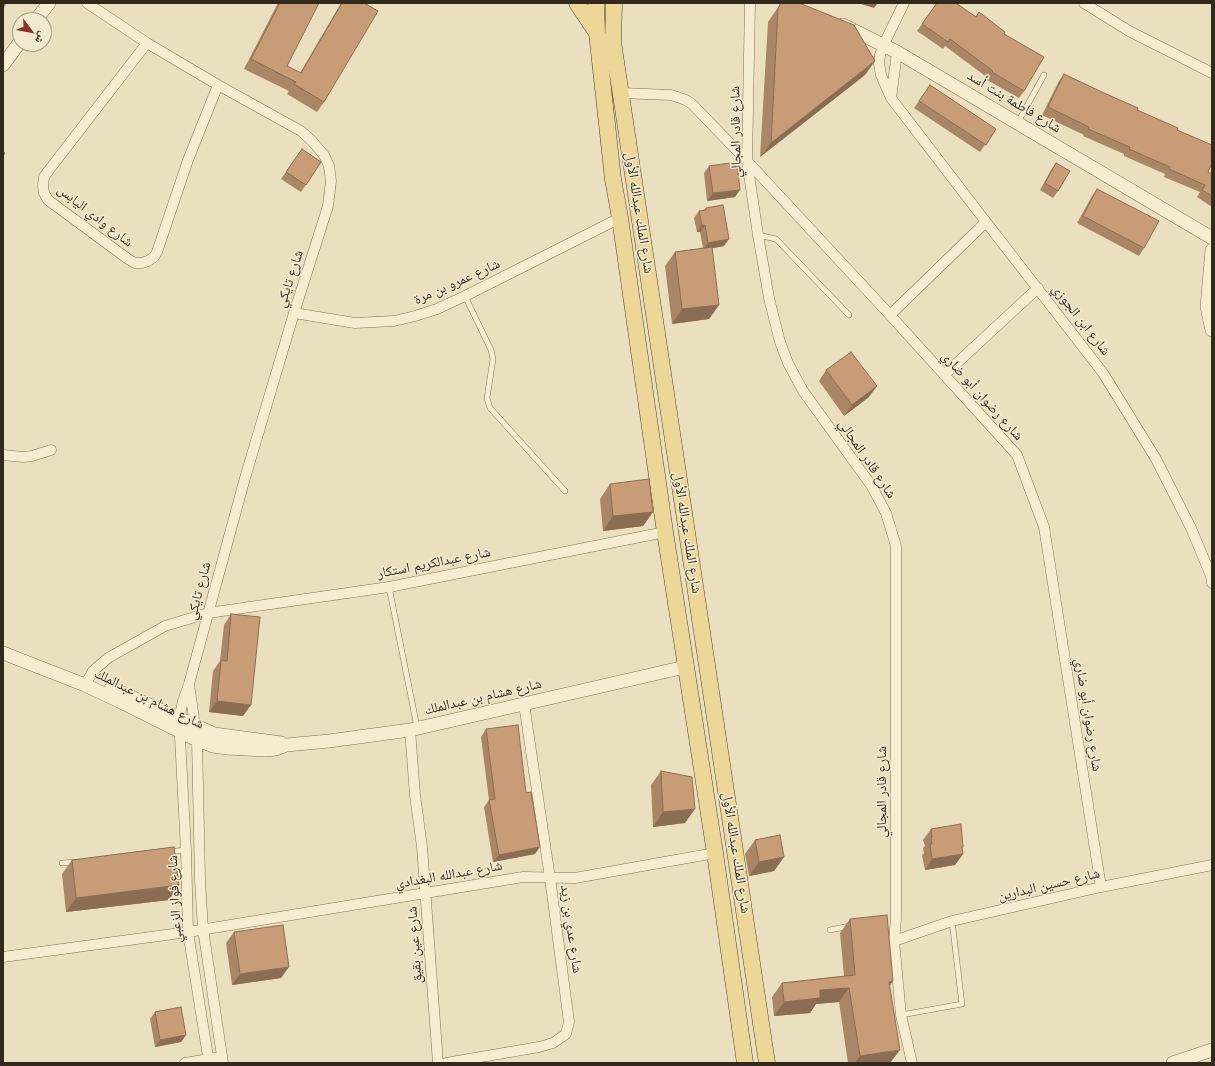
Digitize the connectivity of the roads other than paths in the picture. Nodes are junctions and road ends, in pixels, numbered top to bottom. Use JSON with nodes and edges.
{"nodes":[{"id":1,"x":49,"y":3,"type":"edge"},
{"id":2,"x":87,"y":3,"type":"edge"},
{"id":3,"x":577,"y":3,"type":"edge"},
{"id":4,"x":596,"y":3,"type":"edge"},
{"id":5,"x":614,"y":3,"type":"edge"},
{"id":6,"x":750,"y":3,"type":"edge"},
{"id":7,"x":904,"y":3,"type":"edge"},
{"id":8,"x":1084,"y":3,"type":"edge"},
{"id":9,"x":42,"y":12,"type":"edge"},
{"id":10,"x":832,"y":20,"type":"edge"},
{"id":11,"x":597,"y":33,"type":"junction"},
{"id":12,"x":147,"y":43,"type":"junction"},
{"id":13,"x":884,"y":44,"type":"junction"},
{"id":14,"x":13,"y":52,"type":"edge"},
{"id":15,"x":897,"y":52,"type":"junction"},
{"id":16,"x":3,"y":65,"type":"edge"},
{"id":17,"x":1212,"y":74,"type":"edge"},
{"id":18,"x":1044,"y":75,"type":"dead end"},
{"id":19,"x":218,"y":85,"type":"junction"},
{"id":20,"x":621,"y":93,"type":"junction"},
{"id":21,"x":891,"y":98,"type":"junction"},
{"id":22,"x":1018,"y":123,"type":"junction"},
{"id":23,"x":747,"y":161,"type":"junction"},
{"id":24,"x":620,"y":218,"type":"junction"},
{"id":25,"x":986,"y":222,"type":"junction"},
{"id":26,"x":758,"y":235,"type":"junction"},
{"id":27,"x":1212,"y":238,"type":"edge"},
{"id":28,"x":1212,"y":250,"type":"edge"},
{"id":29,"x":1038,"y":288,"type":"junction"},
{"id":30,"x":1210,"y":289,"type":"edge"},
{"id":31,"x":466,"y":296,"type":"junction"},
{"id":32,"x":294,"y":313,"type":"junction"},
{"id":33,"x":849,"y":315,"type":"dead end"},
{"id":34,"x":890,"y":315,"type":"junction"},
{"id":35,"x":1212,"y":330,"type":"edge"},
{"id":36,"x":944,"y":375,"type":"junction"},
{"id":37,"x":51,"y":450,"type":"dead end"},
{"id":38,"x":3,"y":455,"type":"edge"},
{"id":39,"x":565,"y":491,"type":"dead end"},
{"id":40,"x":665,"y":532,"type":"junction"},
{"id":41,"x":1212,"y":583,"type":"edge"},
{"id":42,"x":389,"y":587,"type":"junction"},
{"id":43,"x":208,"y":613,"type":"junction"},
{"id":44,"x":3,"y":644,"type":"edge"},
{"id":45,"x":3,"y":653,"type":"edge"},
{"id":46,"x":685,"y":667,"type":"junction"},
{"id":47,"x":87,"y":682,"type":"junction"},
{"id":48,"x":189,"y":684,"type":"junction"},
{"id":49,"x":524,"y":704,"type":"junction"},
{"id":50,"x":180,"y":725,"type":"junction"},
{"id":51,"x":196,"y":726,"type":"junction"},
{"id":52,"x":414,"y":729,"type":"junction"},
{"id":53,"x":197,"y":740,"type":"junction"},
{"id":54,"x":286,"y":745,"type":"junction"},
{"id":55,"x":186,"y":850,"type":"junction"},
{"id":56,"x":163,"y":852,"type":"edge"},
{"id":57,"x":715,"y":853,"type":"junction"},
{"id":58,"x":85,"y":861,"type":"edge"},
{"id":59,"x":62,"y":863,"type":"dead end"},
{"id":60,"x":1212,"y":865,"type":"edge"},
{"id":61,"x":550,"y":878,"type":"junction"},
{"id":62,"x":1101,"y":887,"type":"junction"},
{"id":63,"x":426,"y":894,"type":"junction"},
{"id":64,"x":952,"y":922,"type":"junction"},
{"id":65,"x":860,"y":925,"type":"edge"},
{"id":66,"x":204,"y":929,"type":"junction"},
{"id":67,"x":830,"y":930,"type":"dead end"},
{"id":68,"x":188,"y":932,"type":"junction"},
{"id":69,"x":894,"y":941,"type":"junction"},
{"id":70,"x":3,"y":956,"type":"edge"},
{"id":71,"x":901,"y":1015,"type":"junction"},
{"id":72,"x":1212,"y":1050,"type":"edge"},
{"id":73,"x":223,"y":1060,"type":"edge"},
{"id":74,"x":209,"y":1061,"type":"edge"},
{"id":75,"x":474,"y":1061,"type":"edge"},
{"id":76,"x":185,"y":1063,"type":"edge"},
{"id":77,"x":438,"y":1063,"type":"edge"},
{"id":78,"x":446,"y":1063,"type":"edge"},
{"id":79,"x":745,"y":1063,"type":"edge"},
{"id":80,"x":767,"y":1063,"type":"edge"},
{"id":81,"x":912,"y":1063,"type":"edge"},
{"id":82,"x":1173,"y":1063,"type":"edge"}],
"edges":[{"from":1,"to":9,"type":"street"},
{"from":2,"to":12,"type":"street","name":"شارع تايكي"},
{"from":3,"to":11,"type":"main road"},
{"from":4,"to":11,"type":"main road","name":"شارع الملك عبدالله الأول"},
{"from":5,"to":20,"type":"main road","name":"شارع الملك عبدالله الأول"},
{"from":6,"to":23,"type":"street","name":"شارع قادر المجالي"},
{"from":7,"to":13,"type":"street","name":"شارع ابن الجوزي"},
{"from":8,"to":17,"type":"street"},
{"from":10,"to":13,"type":"street","name":"شارع فاطمة بنت أسد"},
{"from":11,"to":24,"type":"main road","name":"شارع الملك عبدالله الأول"},
{"from":12,"to":19,"type":"street","name":"شارع تايكي"},
{"from":12,"to":19,"type":"street","name":"شارع وادي اليابس"},
{"from":13,"to":15,"type":"street","name":"شارع فاطمة بنت أسد"},
{"from":13,"to":21,"type":"street","name":"شارع ابن الجوزي"},
{"from":14,"to":16,"type":"street"},
{"from":15,"to":21,"type":"street"},
{"from":15,"to":22,"type":"street","name":"شارع فاطمة بنت أسد"},
{"from":18,"to":22,"type":"lane"},
{"from":19,"to":32,"type":"street","name":"شارع تايكي"},
{"from":20,"to":23,"type":"street","name":"شارع رضوان أبو ضاري"},
{"from":20,"to":80,"type":"main road","name":"شارع الملك عبدالله الأول"},
{"from":21,"to":25,"type":"street","name":"شارع ابن الجوزي"},
{"from":22,"to":27,"type":"street","name":"شارع فاطمة بنت أسد"},
{"from":23,"to":26,"type":"street","name":"شارع قادر المجالي"},
{"from":23,"to":34,"type":"street","name":"شارع رضوان أبو ضاري"},
{"from":24,"to":31,"type":"street","name":"شارع عمرو بن مرة"},
{"from":24,"to":40,"type":"main road","name":"شارع الملك عبدالله الأول"},
{"from":25,"to":29,"type":"street","name":"شارع ابن الجوزي"},
{"from":25,"to":34,"type":"street"},
{"from":26,"to":33,"type":"lane"},
{"from":26,"to":69,"type":"street","name":"شارع قادر المجالي"},
{"from":28,"to":30,"type":"street"},
{"from":29,"to":36,"type":"street"},
{"from":29,"to":41,"type":"street","name":"شارع ابن الجوزي"},
{"from":30,"to":35,"type":"street"},
{"from":31,"to":32,"type":"street","name":"شارع عمرو بن مرة"},
{"from":31,"to":39,"type":"lane"},
{"from":32,"to":43,"type":"street","name":"شارع تايكي"},
{"from":34,"to":36,"type":"street","name":"شارع رضوان أبو ضاري"},
{"from":36,"to":62,"type":"street","name":"شارع رضوان أبو ضاري"},
{"from":37,"to":38,"type":"street"},
{"from":40,"to":42,"type":"street","name":"شارع عبدالكريم استكار"},
{"from":40,"to":46,"type":"main road","name":"شارع الملك عبدالله الأول"},
{"from":42,"to":43,"type":"street","name":"شارع عبدالكريم استكار"},
{"from":42,"to":52,"type":"lane"},
{"from":43,"to":47,"type":"street","name":"شارع عبدالكريم استكار"},
{"from":43,"to":48,"type":"street","name":"شارع تايكي"},
{"from":44,"to":47,"type":"street","name":"شارع هشام بن عبدالملك"},
{"from":45,"to":47,"type":"street","name":"شارع هشام بن عبدالملك"},
{"from":46,"to":49,"type":"street","name":"شارع هشام بن عبدالملك"},
{"from":46,"to":57,"type":"main road","name":"شارع الملك عبدالله الأول"},
{"from":47,"to":50,"type":"street","name":"شارع هشام بن عبدالملك"},
{"from":48,"to":50,"type":"street","name":"شارع تايكي"},
{"from":48,"to":51,"type":"street","name":"شارع تايكي"},
{"from":49,"to":52,"type":"street","name":"شارع هشام بن عبدالملك"},
{"from":49,"to":61,"type":"street","name":"شارع عدي بن زيد"},
{"from":50,"to":51,"type":"street","name":"شارع هشام بن عبدالملك"},
{"from":50,"to":53,"type":"street","name":"شارع هشام بن عبدالملك"},
{"from":50,"to":55,"type":"street","name":"شارع فواز الزعبي"},
{"from":51,"to":53,"type":"street","name":"شارع تايكي"},
{"from":51,"to":54,"type":"street","name":"شارع هشام بن عبدالملك"},
{"from":52,"to":54,"type":"street","name":"شارع هشام بن عبدالملك"},
{"from":52,"to":63,"type":"street","name":"شارع عين بقيق"},
{"from":53,"to":54,"type":"street","name":"شارع هشام بن عبدالملك"},
{"from":53,"to":66,"type":"street","name":"شارع فواز الزعبي"},
{"from":55,"to":56,"type":"lane"},
{"from":55,"to":68,"type":"street","name":"شارع فواز الزعبي"},
{"from":57,"to":61,"type":"street","name":"شارع عبدالله البغدادي"},
{"from":57,"to":79,"type":"main road","name":"شارع الملك عبدالله الأول"},
{"from":58,"to":59,"type":"lane"},
{"from":60,"to":62,"type":"street","name":"شارع حسين البدارين"},
{"from":61,"to":63,"type":"street","name":"شارع عبدالله البغدادي"},
{"from":61,"to":75,"type":"street","name":"شارع عدي بن زيد"},
{"from":62,"to":64,"type":"street","name":"شارع حسين البدارين"},
{"from":63,"to":66,"type":"street","name":"شارع عبدالله البغدادي"},
{"from":63,"to":77,"type":"street","name":"شارع عين بقيق"},
{"from":64,"to":69,"type":"street","name":"شارع حسين البدارين"},
{"from":64,"to":71,"type":"lane"},
{"from":65,"to":67,"type":"lane"},
{"from":66,"to":68,"type":"street","name":"شارع عبدالله البغدادي"},
{"from":66,"to":73,"type":"street","name":"شارع فواز الزعبي"},
{"from":68,"to":70,"type":"street","name":"شارع عبدالله البغدادي"},
{"from":68,"to":74,"type":"street","name":"شارع فواز الزعبي"},
{"from":69,"to":71,"type":"street","name":"شارع قادر المجالي"},
{"from":71,"to":81,"type":"street","name":"شارع قادر المجالي"},
{"from":72,"to":82,"type":"street"},
{"from":73,"to":74,"type":"street"},
{"from":74,"to":76,"type":"street"},
{"from":75,"to":78,"type":"street","name":"شارع عدي بن زيد"}]}
